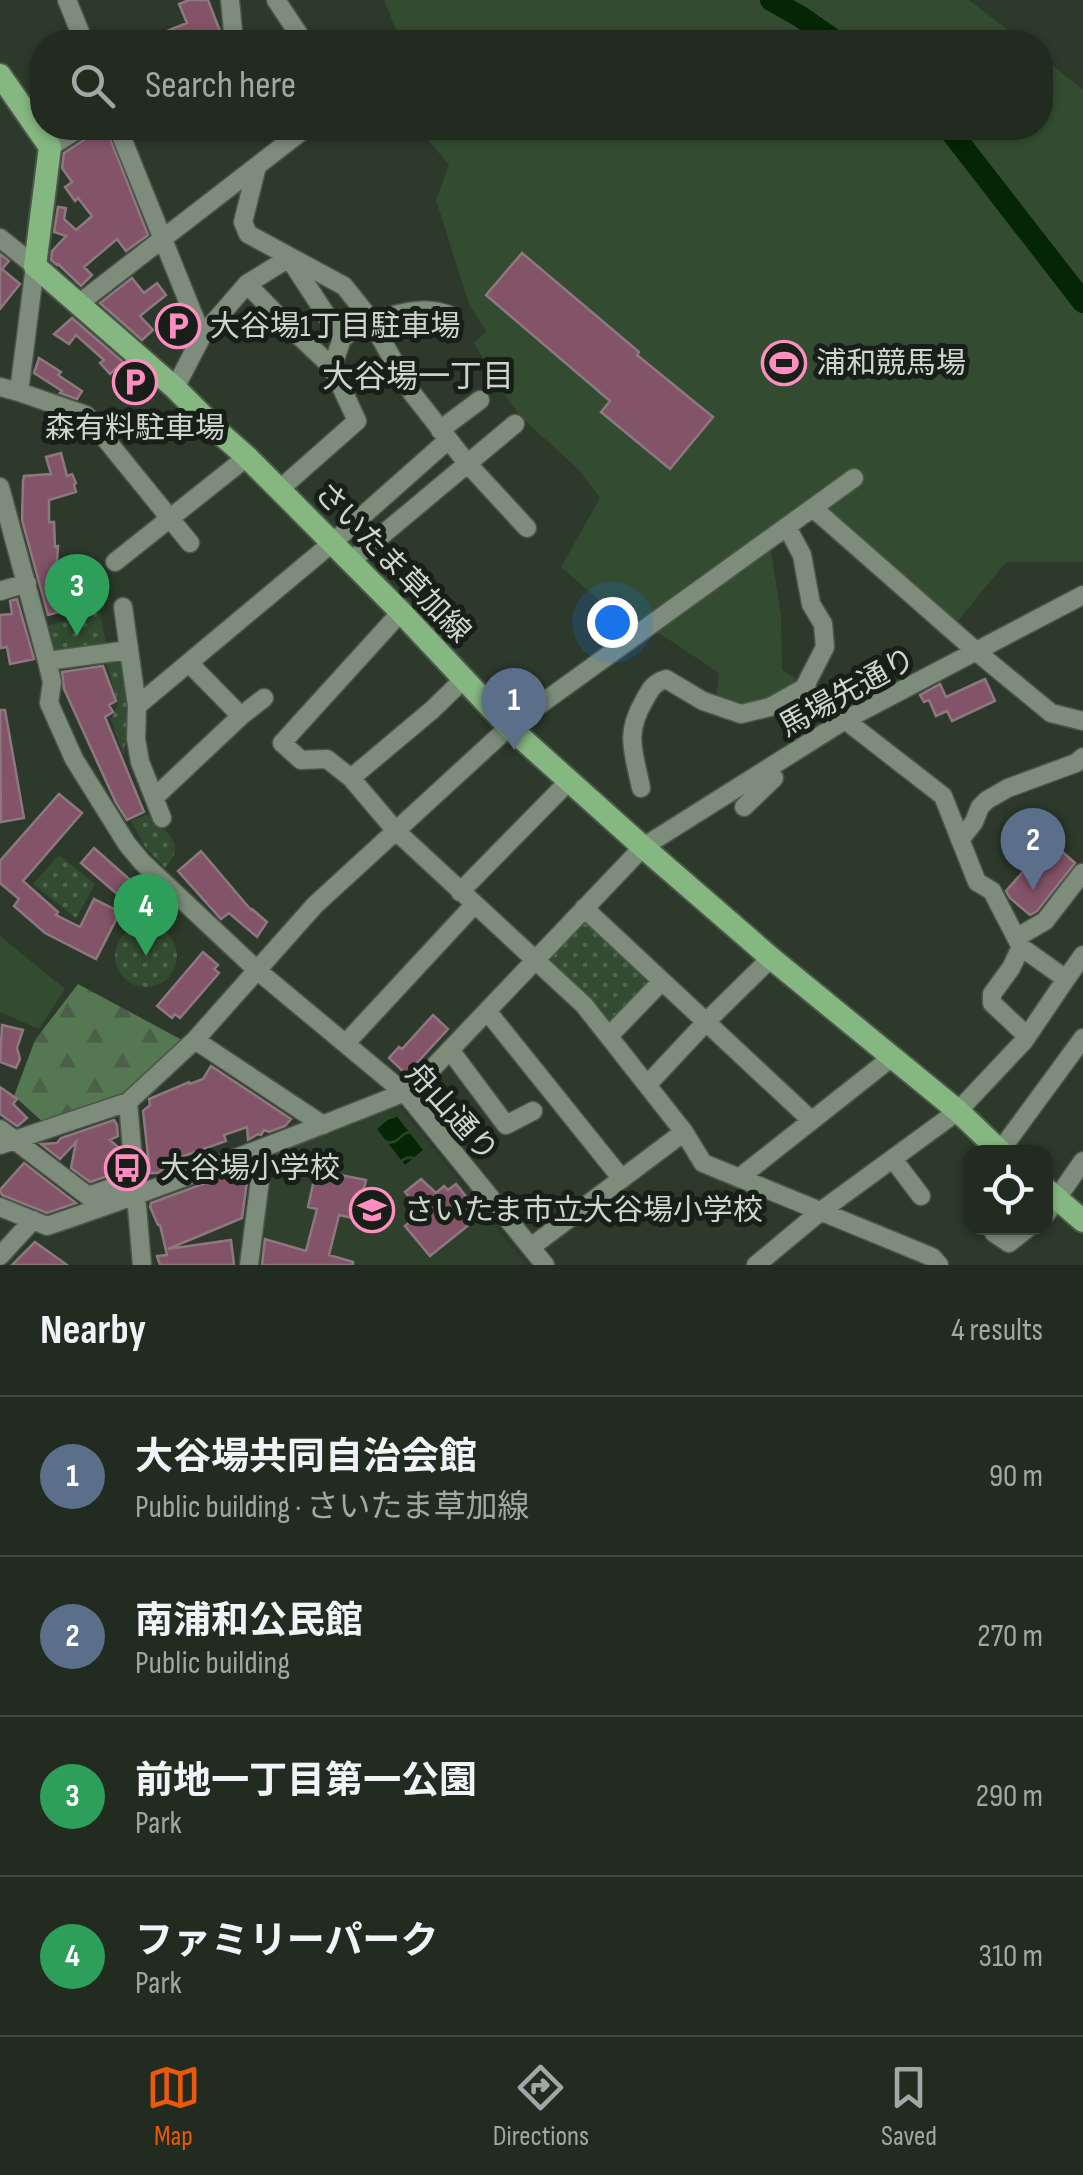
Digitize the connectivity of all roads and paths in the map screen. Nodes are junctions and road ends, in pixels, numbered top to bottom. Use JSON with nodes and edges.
{"nodes":[{"id":1,"x":67,"y":0,"type":"edge"},
{"id":2,"x":230,"y":0,"type":"edge"},
{"id":3,"x":276,"y":0,"type":"edge"},
{"id":4,"x":79,"y":30,"type":"edge"},
{"id":5,"x":233,"y":30,"type":"edge"},
{"id":6,"x":296,"y":30,"type":"edge"},
{"id":7,"x":0,"y":75,"type":"edge"},
{"id":8,"x":30,"y":119,"type":"edge"},
{"id":9,"x":45,"y":140,"type":"edge"},
{"id":10,"x":62,"y":140,"type":"edge"},
{"id":11,"x":123,"y":140,"type":"edge"},
{"id":12,"x":291,"y":140,"type":"edge"},
{"id":13,"x":50,"y":148,"type":"junction"},
{"id":14,"x":257,"y":166,"type":"junction"},
{"id":15,"x":164,"y":237,"type":"junction"},
{"id":16,"x":0,"y":238,"type":"edge"},
{"id":17,"x":289,"y":258,"type":"junction"},
{"id":18,"x":35,"y":266,"type":"junction"},
{"id":19,"x":247,"y":284,"type":"junction"},
{"id":20,"x":78,"y":305,"type":"junction"},
{"id":21,"x":449,"y":315,"type":"dead end"},
{"id":22,"x":369,"y":319,"type":"junction"},
{"id":23,"x":202,"y":336,"type":"junction"},
{"id":24,"x":342,"y":339,"type":"junction"},
{"id":25,"x":332,"y":367,"type":"junction"},
{"id":26,"x":0,"y":387,"type":"edge"},
{"id":27,"x":175,"y":388,"type":"junction"},
{"id":28,"x":19,"y":392,"type":"junction"},
{"id":29,"x":480,"y":400,"type":"dead end"},
{"id":30,"x":515,"y":424,"type":"dead end"},
{"id":31,"x":444,"y":435,"type":"junction"},
{"id":32,"x":247,"y":456,"type":"junction"},
{"id":33,"x":467,"y":464,"type":"junction"},
{"id":34,"x":854,"y":478,"type":"dead end"},
{"id":35,"x":0,"y":487,"type":"edge"},
{"id":36,"x":280,"y":489,"type":"junction"},
{"id":37,"x":814,"y":508,"type":"junction"},
{"id":38,"x":171,"y":517,"type":"junction"},
{"id":39,"x":787,"y":527,"type":"junction"},
{"id":40,"x":527,"y":528,"type":"dead end"},
{"id":41,"x":190,"y":542,"type":"dead end"},
{"id":42,"x":332,"y":543,"type":"junction"},
{"id":43,"x":351,"y":561,"type":"junction"},
{"id":44,"x":115,"y":562,"type":"dead end"},
{"id":45,"x":27,"y":582,"type":"junction"},
{"id":46,"x":0,"y":591,"type":"edge"},
{"id":47,"x":1083,"y":594,"type":"edge"},
{"id":48,"x":124,"y":607,"type":"dead end"},
{"id":49,"x":400,"y":612,"type":"junction"},
{"id":50,"x":129,"y":650,"type":"junction"},
{"id":51,"x":977,"y":652,"type":"junction"},
{"id":52,"x":47,"y":661,"type":"junction"},
{"id":53,"x":190,"y":663,"type":"junction"},
{"id":54,"x":464,"y":679,"type":"junction"},
{"id":55,"x":804,"y":688,"type":"junction"},
{"id":56,"x":264,"y":698,"type":"dead end"},
{"id":57,"x":137,"y":706,"type":"junction"},
{"id":58,"x":241,"y":716,"type":"junction"},
{"id":59,"x":845,"y":720,"type":"junction"},
{"id":60,"x":1083,"y":721,"type":"edge"},
{"id":61,"x":510,"y":727,"type":"junction"},
{"id":62,"x":1083,"y":757,"type":"edge"},
{"id":63,"x":767,"y":769,"type":"junction"},
{"id":64,"x":351,"y":778,"type":"junction"},
{"id":65,"x":570,"y":780,"type":"junction"},
{"id":66,"x":641,"y":788,"type":"dead end"},
{"id":67,"x":155,"y":797,"type":"junction"},
{"id":68,"x":744,"y":807,"type":"dead end"},
{"id":69,"x":162,"y":818,"type":"dead end"},
{"id":70,"x":396,"y":831,"type":"junction"},
{"id":71,"x":960,"y":840,"type":"junction"},
{"id":72,"x":643,"y":847,"type":"junction"},
{"id":73,"x":1082,"y":874,"type":"edge"},
{"id":74,"x":467,"y":898,"type":"junction"},
{"id":75,"x":584,"y":908,"type":"junction"},
{"id":76,"x":1018,"y":942,"type":"junction"},
{"id":77,"x":1083,"y":955,"type":"edge"},
{"id":78,"x":772,"y":958,"type":"junction"},
{"id":79,"x":536,"y":960,"type":"junction"},
{"id":80,"x":258,"y":971,"type":"junction"},
{"id":81,"x":1066,"y":979,"type":"junction"},
{"id":82,"x":662,"y":981,"type":"junction"},
{"id":83,"x":487,"y":1011,"type":"junction"},
{"id":84,"x":706,"y":1022,"type":"junction"},
{"id":85,"x":609,"y":1036,"type":"junction"},
{"id":86,"x":1027,"y":1036,"type":"junction"},
{"id":87,"x":1083,"y":1038,"type":"edge"},
{"id":88,"x":195,"y":1040,"type":"junction"},
{"id":89,"x":346,"y":1043,"type":"junction"},
{"id":90,"x":450,"y":1050,"type":"junction"},
{"id":91,"x":892,"y":1058,"type":"junction"},
{"id":92,"x":647,"y":1085,"type":"junction"},
{"id":93,"x":405,"y":1094,"type":"junction"},
{"id":94,"x":128,"y":1102,"type":"junction"},
{"id":95,"x":534,"y":1111,"type":"dead end"},
{"id":96,"x":958,"y":1111,"type":"junction"},
{"id":97,"x":812,"y":1120,"type":"junction"},
{"id":98,"x":323,"y":1125,"type":"junction"},
{"id":99,"x":684,"y":1132,"type":"junction"},
{"id":100,"x":5,"y":1138,"type":"edge"},
{"id":101,"x":994,"y":1145,"type":"edge"},
{"id":102,"x":1006,"y":1145,"type":"edge"},
{"id":103,"x":264,"y":1149,"type":"junction"},
{"id":104,"x":893,"y":1158,"type":"junction"},
{"id":105,"x":1083,"y":1161,"type":"edge"},
{"id":106,"x":739,"y":1178,"type":"junction"},
{"id":107,"x":622,"y":1179,"type":"junction"},
{"id":108,"x":136,"y":1188,"type":"junction"},
{"id":109,"x":1053,"y":1195,"type":"edge"},
{"id":110,"x":921,"y":1196,"type":"dead end"},
{"id":111,"x":1053,"y":1202,"type":"edge"},
{"id":112,"x":0,"y":1206,"type":"edge"},
{"id":113,"x":821,"y":1211,"type":"junction"},
{"id":114,"x":33,"y":1220,"type":"junction"},
{"id":115,"x":1083,"y":1220,"type":"edge"},
{"id":116,"x":997,"y":1235,"type":"edge"},
{"id":117,"x":1020,"y":1235,"type":"edge"},
{"id":118,"x":531,"y":1247,"type":"junction"},
{"id":119,"x":0,"y":1256,"type":"edge"},
{"id":120,"x":931,"y":1262,"type":"edge"},
{"id":121,"x":142,"y":1265,"type":"edge"},
{"id":122,"x":249,"y":1265,"type":"edge"},
{"id":123,"x":545,"y":1265,"type":"edge"},
{"id":124,"x":756,"y":1265,"type":"edge"}],
"edges":[{"from":1,"to":4,"type":"street"},
{"from":2,"to":5,"type":"street"},
{"from":3,"to":6,"type":"street"},
{"from":7,"to":8,"type":"main road"},
{"from":9,"to":13,"type":"main road"},
{"from":10,"to":13,"type":"street"},
{"from":11,"to":15,"type":"street"},
{"from":12,"to":14,"type":"street"},
{"from":13,"to":18,"type":"main road"},
{"from":14,"to":15,"type":"street"},
{"from":14,"to":17,"type":"street"},
{"from":15,"to":20,"type":"street"},
{"from":15,"to":23,"type":"street"},
{"from":16,"to":18,"type":"street"},
{"from":17,"to":19,"type":"street"},
{"from":17,"to":22,"type":"street"},
{"from":17,"to":24,"type":"street"},
{"from":18,"to":20,"type":"main road","name":"さいたま草加線"},
{"from":18,"to":28,"type":"street"},
{"from":19,"to":23,"type":"street"},
{"from":19,"to":25,"type":"street"},
{"from":20,"to":27,"type":"main road","name":"さいたま草加線"},
{"from":21,"to":22,"type":"street"},
{"from":22,"to":24,"type":"street"},
{"from":22,"to":31,"type":"street"},
{"from":23,"to":27,"type":"street"},
{"from":24,"to":25,"type":"street"},
{"from":25,"to":36,"type":"street"},
{"from":26,"to":28,"type":"street"},
{"from":27,"to":32,"type":"main road","name":"さいたま草加線"},
{"from":28,"to":38,"type":"street"},
{"from":29,"to":31,"type":"street"},
{"from":30,"to":33,"type":"street"},
{"from":31,"to":33,"type":"street"},
{"from":31,"to":42,"type":"street"},
{"from":32,"to":36,"type":"main road","name":"さいたま草加線"},
{"from":32,"to":38,"type":"street"},
{"from":33,"to":40,"type":"street"},
{"from":33,"to":43,"type":"street"},
{"from":34,"to":37,"type":"street"},
{"from":35,"to":45,"type":"street","name":"舟山通り"},
{"from":36,"to":42,"type":"main road","name":"さいたま草加線"},
{"from":37,"to":39,"type":"street"},
{"from":37,"to":51,"type":"street"},
{"from":38,"to":41,"type":"street"},
{"from":38,"to":44,"type":"street"},
{"from":39,"to":55,"type":"street"},
{"from":39,"to":61,"type":"street"},
{"from":42,"to":43,"type":"main road","name":"さいたま草加線"},
{"from":42,"to":53,"type":"street"},
{"from":43,"to":49,"type":"main road","name":"さいたま草加線"},
{"from":45,"to":46,"type":"street"},
{"from":45,"to":52,"type":"street","name":"舟山通り"},
{"from":47,"to":51,"type":"street","name":"馬場先通り"},
{"from":48,"to":50,"type":"street"},
{"from":49,"to":54,"type":"main road","name":"さいたま草加線"},
{"from":49,"to":64,"type":"street"},
{"from":50,"to":52,"type":"street"},
{"from":50,"to":57,"type":"street"},
{"from":51,"to":59,"type":"street","name":"馬場先通り"},
{"from":51,"to":60,"type":"street"},
{"from":52,"to":80,"type":"street","name":"舟山通り"},
{"from":53,"to":57,"type":"street"},
{"from":53,"to":58,"type":"street"},
{"from":54,"to":61,"type":"main road","name":"さいたま草加線"},
{"from":54,"to":64,"type":"street"},
{"from":55,"to":59,"type":"street"},
{"from":55,"to":66,"type":"street"},
{"from":56,"to":58,"type":"street"},
{"from":57,"to":67,"type":"street"},
{"from":58,"to":67,"type":"street"},
{"from":59,"to":63,"type":"street","name":"馬場先通り"},
{"from":59,"to":71,"type":"street"},
{"from":61,"to":65,"type":"main road","name":"さいたま草加線"},
{"from":61,"to":70,"type":"street"},
{"from":62,"to":71,"type":"street"},
{"from":63,"to":68,"type":"street"},
{"from":63,"to":72,"type":"street","name":"馬場先通り"},
{"from":64,"to":70,"type":"street"},
{"from":65,"to":72,"type":"main road","name":"さいたま草加線"},
{"from":65,"to":74,"type":"street"},
{"from":67,"to":69,"type":"street"},
{"from":70,"to":74,"type":"street"},
{"from":70,"to":80,"type":"street"},
{"from":71,"to":76,"type":"street"},
{"from":72,"to":75,"type":"street","name":"馬場先通り"},
{"from":72,"to":78,"type":"main road","name":"さいたま草加線"},
{"from":73,"to":76,"type":"street"},
{"from":74,"to":79,"type":"street"},
{"from":74,"to":89,"type":"street"},
{"from":75,"to":79,"type":"street","name":"馬場先通り"},
{"from":75,"to":82,"type":"street"},
{"from":76,"to":81,"type":"street"},
{"from":76,"to":86,"type":"street"},
{"from":77,"to":81,"type":"street"},
{"from":78,"to":84,"type":"street"},
{"from":78,"to":91,"type":"main road","name":"さいたま草加線"},
{"from":79,"to":83,"type":"street","name":"馬場先通り"},
{"from":79,"to":85,"type":"street"},
{"from":80,"to":88,"type":"street"},
{"from":80,"to":89,"type":"street","name":"舟山通り"},
{"from":81,"to":86,"type":"street"},
{"from":82,"to":84,"type":"street"},
{"from":82,"to":85,"type":"street"},
{"from":83,"to":90,"type":"street","name":"馬場先通り"},
{"from":83,"to":107,"type":"street"},
{"from":84,"to":92,"type":"street"},
{"from":84,"to":97,"type":"street"},
{"from":85,"to":92,"type":"street"},
{"from":86,"to":96,"type":"street"},
{"from":87,"to":102,"type":"street"},
{"from":88,"to":94,"type":"street"},
{"from":88,"to":98,"type":"street"},
{"from":89,"to":93,"type":"street","name":"舟山通り"},
{"from":90,"to":93,"type":"street","name":"馬場先通り"},
{"from":90,"to":95,"type":"street"},
{"from":91,"to":96,"type":"main road","name":"さいたま草加線"},
{"from":91,"to":97,"type":"street"},
{"from":92,"to":99,"type":"street"},
{"from":93,"to":98,"type":"street"},
{"from":93,"to":118,"type":"street","name":"舟山通り"},
{"from":94,"to":100,"type":"street"},
{"from":94,"to":108,"type":"street"},
{"from":96,"to":101,"type":"main road","name":"さいたま草加線"},
{"from":96,"to":104,"type":"street"},
{"from":97,"to":106,"type":"street"},
{"from":98,"to":103,"type":"street"},
{"from":99,"to":106,"type":"street"},
{"from":99,"to":107,"type":"street"},
{"from":100,"to":108,"type":"street"},
{"from":103,"to":108,"type":"street"},
{"from":103,"to":122,"type":"street"},
{"from":104,"to":110,"type":"street"},
{"from":104,"to":113,"type":"street"},
{"from":105,"to":109,"type":"street"},
{"from":106,"to":113,"type":"street"},
{"from":107,"to":118,"type":"street"},
{"from":108,"to":114,"type":"street"},
{"from":108,"to":121,"type":"street"},
{"from":111,"to":115,"type":"main road"},
{"from":112,"to":114,"type":"street"},
{"from":113,"to":120,"type":"street"},
{"from":113,"to":124,"type":"street"},
{"from":114,"to":119,"type":"street"},
{"from":116,"to":117,"type":"street"},
{"from":118,"to":123,"type":"street","name":"舟山通り"}]}
